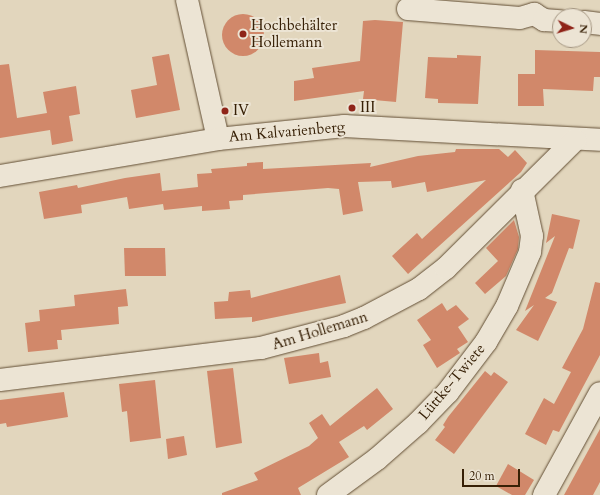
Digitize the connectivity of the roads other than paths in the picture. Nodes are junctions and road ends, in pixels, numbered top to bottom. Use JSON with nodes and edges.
{"nodes":[{"id":1,"x":187,"y":0,"type":"edge"},
{"id":2,"x":408,"y":9,"type":"dead end"},
{"id":3,"x":552,"y":20,"type":"edge"},
{"id":4,"x":218,"y":138,"type":"junction"},
{"id":5,"x":575,"y":140,"type":"junction"},
{"id":6,"x":600,"y":140,"type":"edge"},
{"id":7,"x":0,"y":176,"type":"edge"},
{"id":8,"x":522,"y":190,"type":"junction"},
{"id":9,"x":0,"y":380,"type":"edge"},
{"id":10,"x":600,"y":393,"type":"edge"},
{"id":11,"x":328,"y":495,"type":"edge"},
{"id":12,"x":544,"y":495,"type":"edge"}],
"edges":[{"from":1,"to":4,"type":"street"},
{"from":2,"to":3,"type":"street"},
{"from":4,"to":5,"type":"street","name":"Am Kalvarienberg"},
{"from":4,"to":7,"type":"street","name":"Am Kalvarienberg"},
{"from":5,"to":6,"type":"street","name":"Am Kalvarienberg"},
{"from":5,"to":8,"type":"street","name":"Am Hollemann"},
{"from":8,"to":9,"type":"street","name":"Am Hollemann"},
{"from":8,"to":11,"type":"street","name":"Lüttke-Twiete"},
{"from":10,"to":12,"type":"street"}]}
